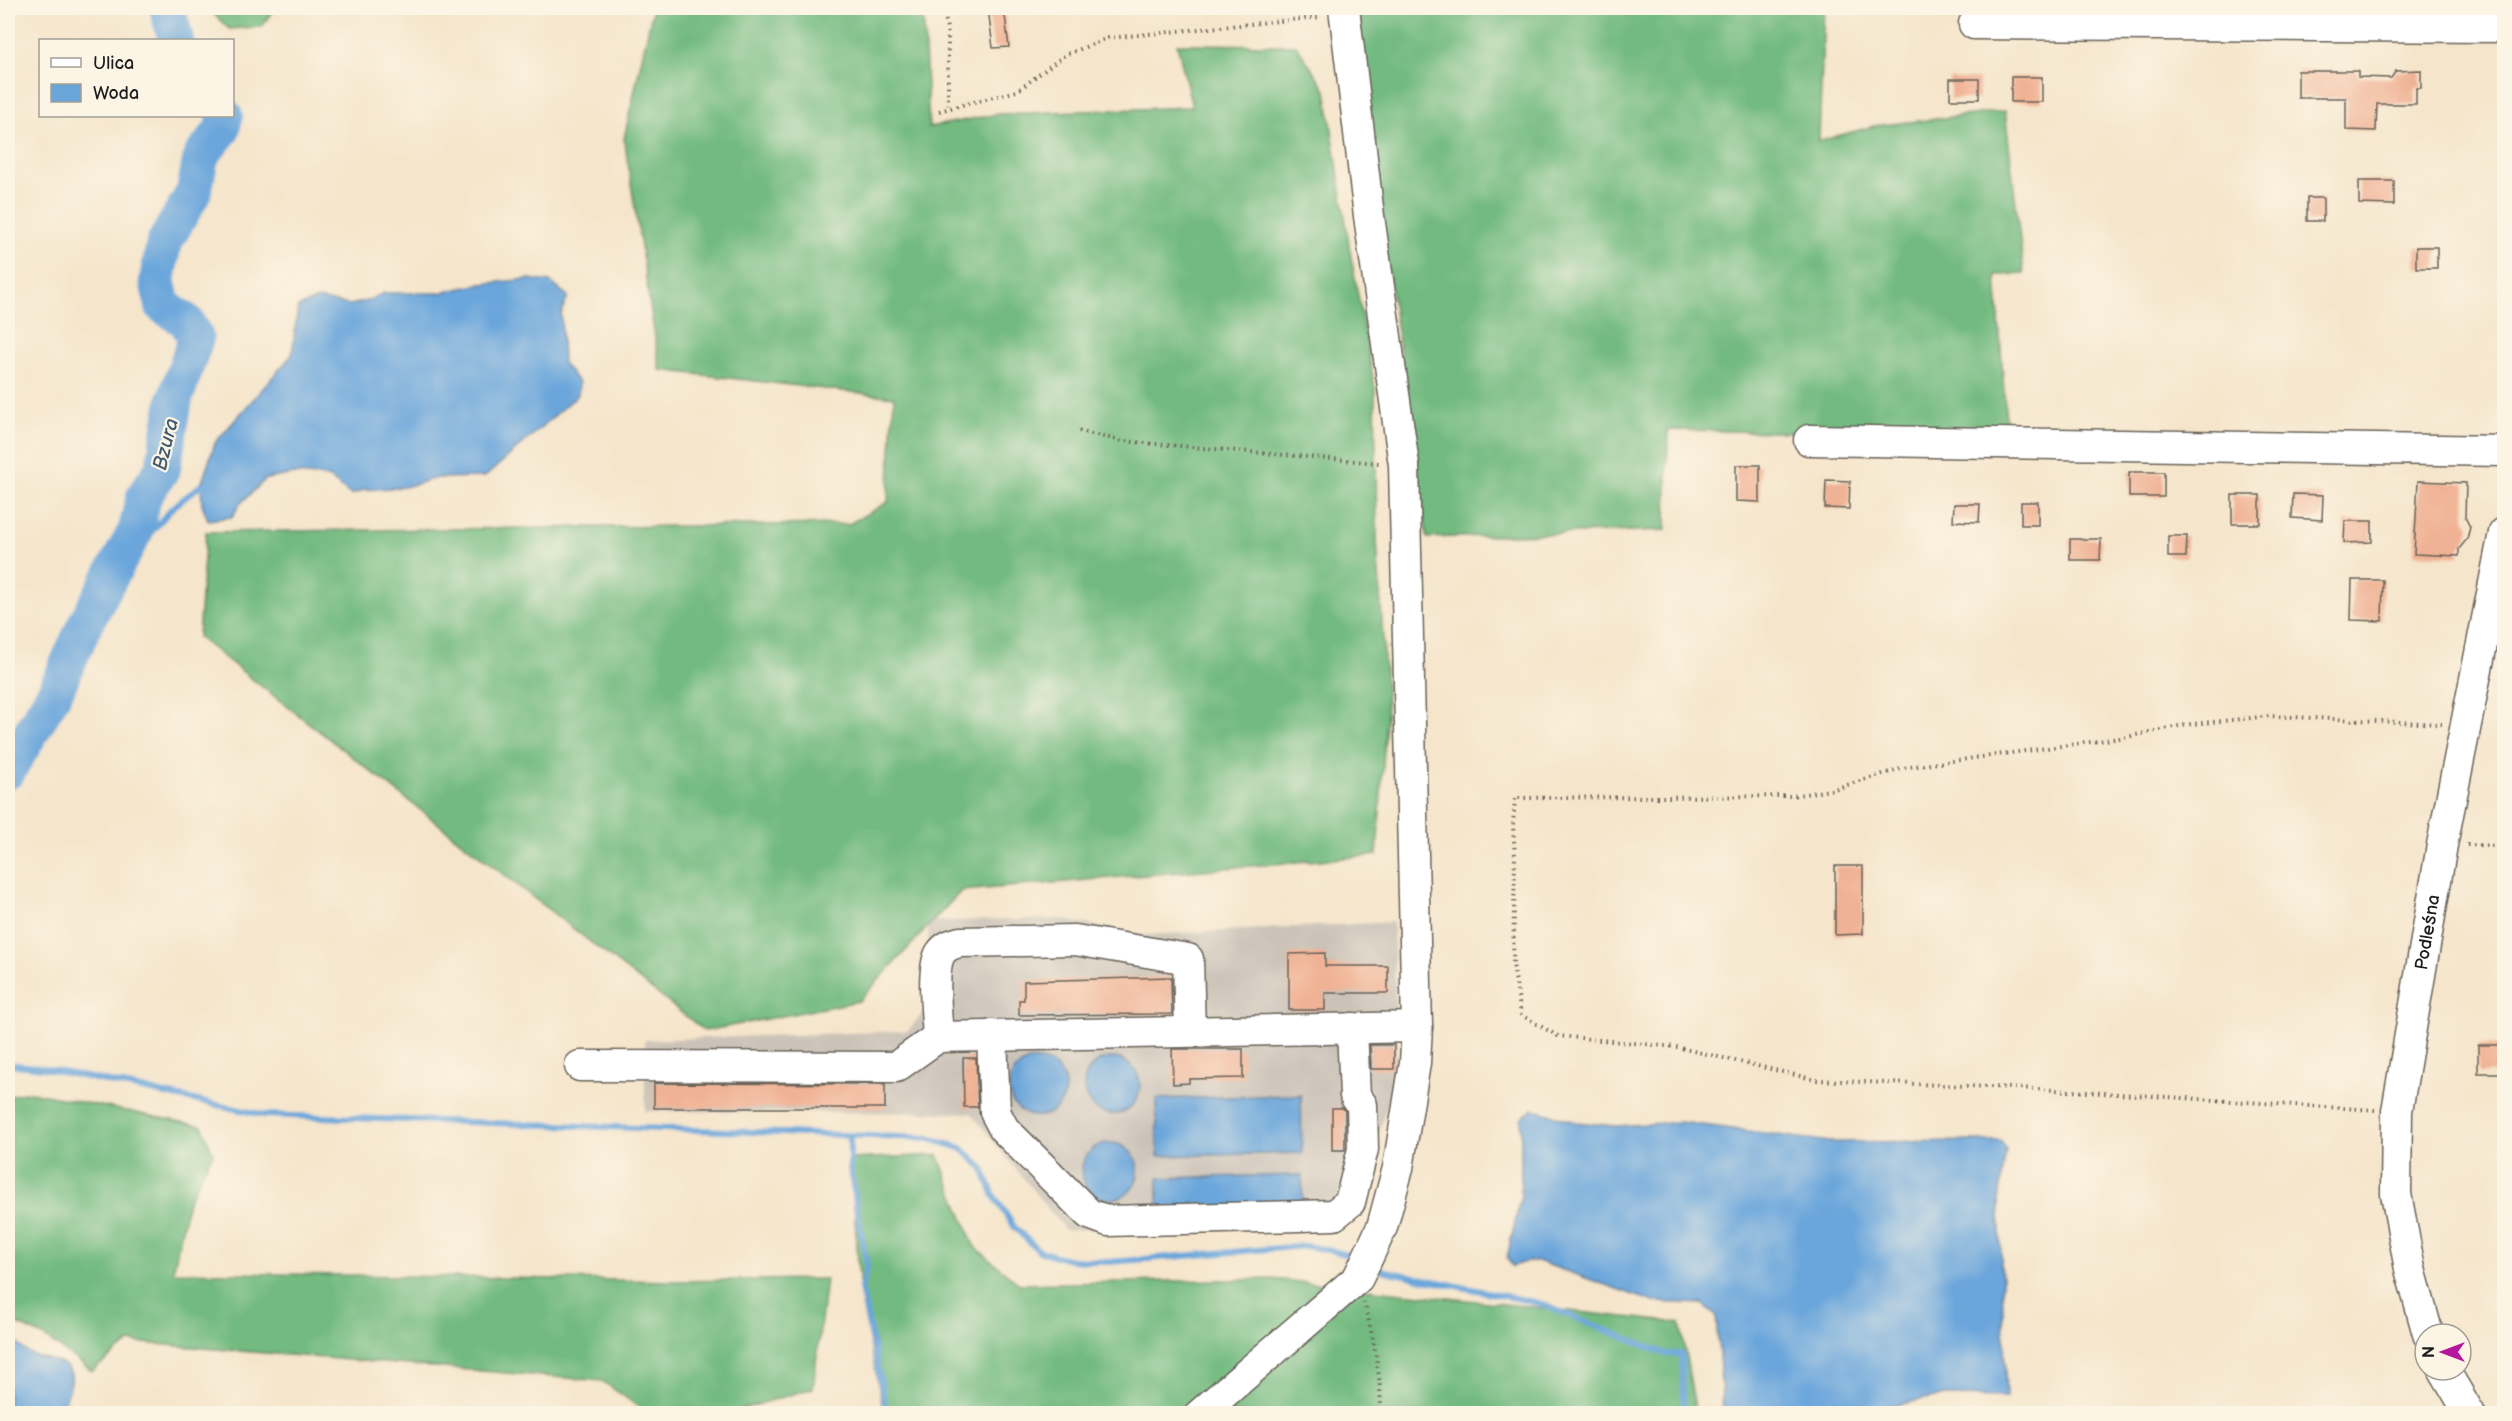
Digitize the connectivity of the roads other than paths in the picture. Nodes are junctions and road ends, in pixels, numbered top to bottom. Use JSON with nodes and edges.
{"nodes":[{"id":1,"x":1345,"y":11,"type":"edge"},
{"id":2,"x":1974,"y":24,"type":"dead end"},
{"id":3,"x":2505,"y":27,"type":"edge"},
{"id":4,"x":1809,"y":440,"type":"dead end"},
{"id":5,"x":2505,"y":451,"type":"edge"},
{"id":6,"x":2505,"y":533,"type":"edge"},
{"id":7,"x":1417,"y":1027,"type":"junction"},
{"id":8,"x":1352,"y":1028,"type":"junction"},
{"id":9,"x":1190,"y":1031,"type":"junction"},
{"id":10,"x":992,"y":1035,"type":"junction"},
{"id":11,"x":938,"y":1037,"type":"junction"},
{"id":12,"x":580,"y":1066,"type":"dead end"},
{"id":13,"x":2425,"y":1322,"type":"edge"},
{"id":14,"x":2451,"y":1382,"type":"edge"},
{"id":15,"x":1200,"y":1413,"type":"edge"},
{"id":16,"x":2470,"y":1413,"type":"edge"}],
"edges":[{"from":1,"to":7,"type":"street"},
{"from":2,"to":3,"type":"street"},
{"from":4,"to":5,"type":"street"},
{"from":6,"to":13,"type":"street","name":"Podleśna"},
{"from":7,"to":8,"type":"street"},
{"from":7,"to":15,"type":"street"},
{"from":8,"to":9,"type":"street"},
{"from":8,"to":10,"type":"street"},
{"from":9,"to":10,"type":"street"},
{"from":9,"to":11,"type":"street"},
{"from":10,"to":11,"type":"street"},
{"from":11,"to":12,"type":"street"},
{"from":14,"to":16,"type":"street"}]}
